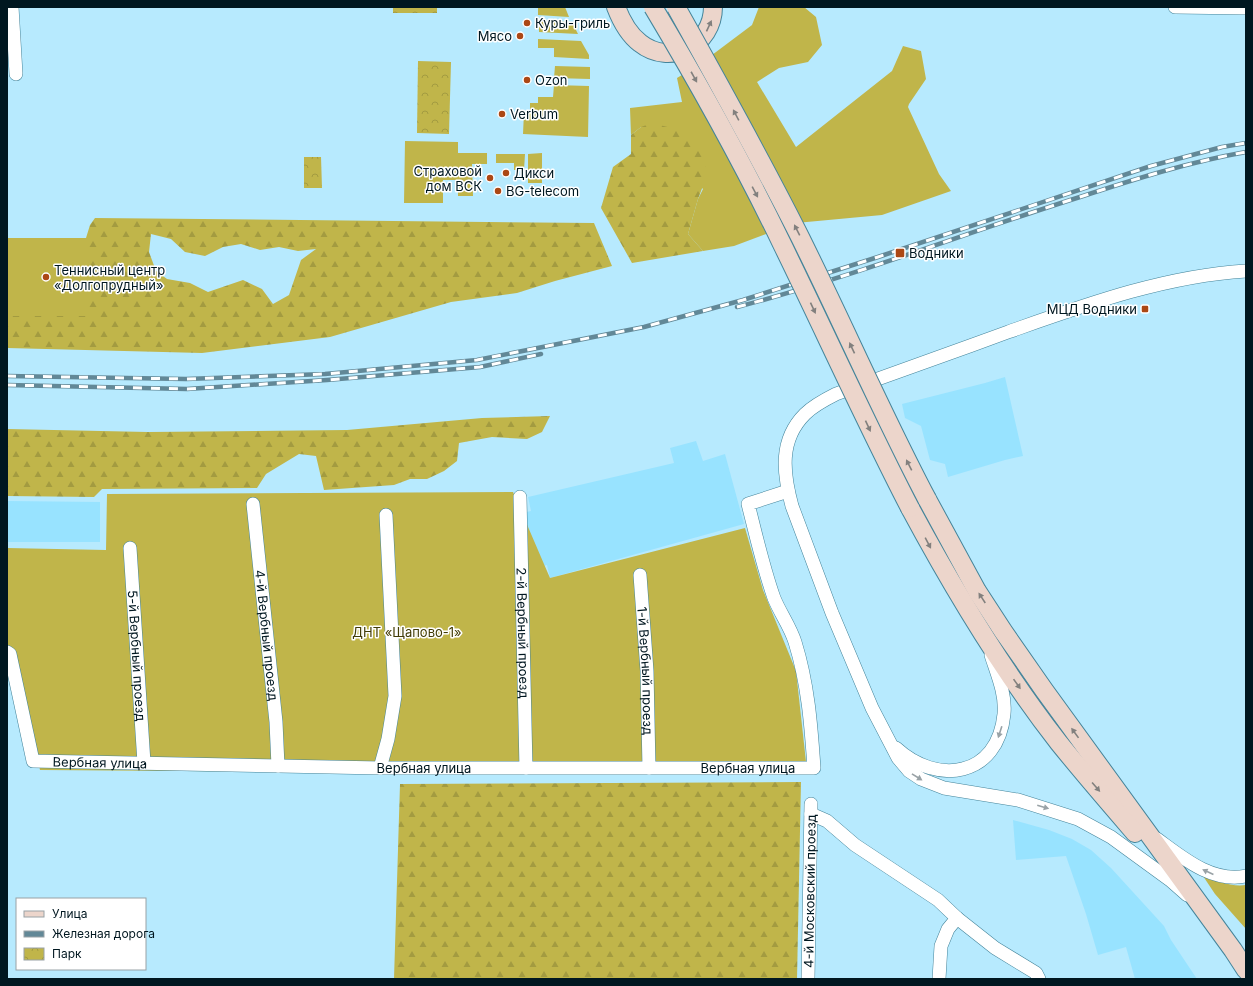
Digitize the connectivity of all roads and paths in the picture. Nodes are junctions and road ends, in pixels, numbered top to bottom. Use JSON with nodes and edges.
{"nodes":[{"id":1,"x":12,"y":7,"type":"edge"},
{"id":2,"x":616,"y":7,"type":"edge"},
{"id":3,"x":653,"y":7,"type":"edge"},
{"id":4,"x":676,"y":7,"type":"edge"},
{"id":5,"x":713,"y":7,"type":"edge"},
{"id":6,"x":1175,"y":7,"type":"edge"},
{"id":7,"x":1246,"y":8,"type":"edge"},
{"id":8,"x":16,"y":74,"type":"dead end"},
{"id":9,"x":1246,"y":271,"type":"edge"},
{"id":10,"x":788,"y":491,"type":"junction"},
{"id":11,"x":520,"y":497,"type":"dead end"},
{"id":12,"x":253,"y":504,"type":"dead end"},
{"id":13,"x":386,"y":515,"type":"dead end"},
{"id":14,"x":130,"y":548,"type":"dead end"},
{"id":15,"x":640,"y":575,"type":"dead end"},
{"id":16,"x":987,"y":640,"type":"junction"},
{"id":17,"x":7,"y":652,"type":"edge"},
{"id":18,"x":886,"y":735,"type":"junction"},
{"id":19,"x":144,"y":764,"type":"junction"},
{"id":20,"x":278,"y":766,"type":"junction"},
{"id":21,"x":380,"y":768,"type":"junction"},
{"id":22,"x":526,"y":768,"type":"junction"},
{"id":23,"x":649,"y":768,"type":"junction"},
{"id":24,"x":1148,"y":832,"type":"junction"},
{"id":25,"x":1246,"y":876,"type":"edge"},
{"id":26,"x":1190,"y":897,"type":"junction"},
{"id":27,"x":1208,"y":915,"type":"junction"},
{"id":28,"x":957,"y":918,"type":"junction"},
{"id":29,"x":1246,"y":970,"type":"edge"},
{"id":30,"x":808,"y":979,"type":"edge"},
{"id":31,"x":939,"y":979,"type":"edge"},
{"id":32,"x":1039,"y":979,"type":"edge"}],
"edges":[{"from":1,"to":8,"type":"street"},
{"from":2,"to":5,"type":"main road","one_way":true},
{"from":3,"to":16,"type":"main road","one_way":true,"bridge":true},
{"from":24,"to":4,"type":"main road","one_way":true,"bridge":true},
{"from":6,"to":7,"type":"street"},
{"from":9,"to":10,"type":"street"},
{"from":10,"to":18,"type":"street"},
{"from":10,"to":23,"type":"street","name":"Вербная улица"},
{"from":11,"to":22,"type":"street","name":"2-й Вербный проезд"},
{"from":12,"to":20,"type":"street","name":"4-й Вербный проезд"},
{"from":13,"to":21,"type":"street"},
{"from":14,"to":19,"type":"street","name":"5-й Вербный проезд"},
{"from":15,"to":23,"type":"street","name":"1-й Вербный проезд"},
{"from":16,"to":18,"type":"street","one_way":true},
{"from":16,"to":26,"type":"main road","one_way":true},
{"from":17,"to":19,"type":"street","name":"Вербная улица"},
{"from":18,"to":26,"type":"street","one_way":true},
{"from":19,"to":20,"type":"street","name":"Вербная улица"},
{"from":20,"to":21,"type":"street","name":"Вербная улица"},
{"from":21,"to":22,"type":"street","name":"Вербная улица"},
{"from":22,"to":23,"type":"street","name":"Вербная улица"},
{"from":25,"to":24,"type":"street","one_way":true},
{"from":24,"to":27,"type":"main road"},
{"from":26,"to":27,"type":"main road"},
{"from":27,"to":29,"type":"main road"},
{"from":28,"to":30,"type":"street","name":"4-й Московский проезд"},
{"from":28,"to":31,"type":"street"},
{"from":28,"to":32,"type":"street"}]}
